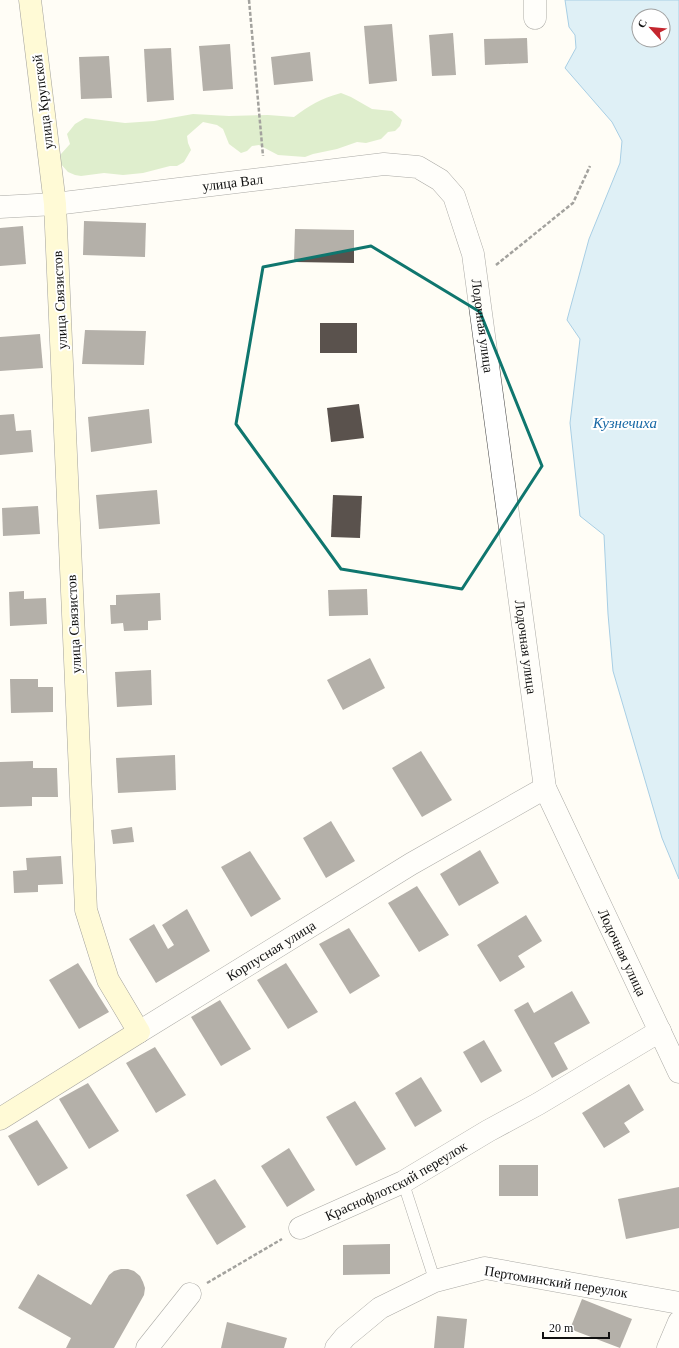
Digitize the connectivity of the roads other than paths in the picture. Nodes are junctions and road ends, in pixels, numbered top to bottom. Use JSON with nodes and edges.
{"nodes":[{"id":1,"x":30,"y":0,"type":"edge"},
{"id":2,"x":454,"y":196,"type":"joint"},
{"id":3,"x":55,"y":204,"type":"junction"},
{"id":4,"x":0,"y":208,"type":"edge"},
{"id":5,"x":545,"y":788,"type":"junction"},
{"id":6,"x":660,"y":1031,"type":"junction"},
{"id":7,"x":139,"y":1032,"type":"junction"},
{"id":8,"x":679,"y":1072,"type":"edge"},
{"id":9,"x":0,"y":1119,"type":"edge"},
{"id":10,"x":403,"y":1182,"type":"junction"},
{"id":11,"x":300,"y":1228,"type":"road end"},
{"id":12,"x":435,"y":1281,"type":"junction"},
{"id":13,"x":190,"y":1294,"type":"road end"},
{"id":14,"x":679,"y":1303,"type":"edge"},
{"id":15,"x":679,"y":1322,"type":"edge"},
{"id":16,"x":147,"y":1348,"type":"edge"},
{"id":17,"x":336,"y":1348,"type":"edge"},
{"id":18,"x":668,"y":1348,"type":"edge"}],
"edges":[{"from":1,"to":3,"type":"street","name":"улица Крупской"},
{"from":2,"to":3,"type":"street","name":"улица Вал"},
{"from":2,"to":5,"type":"street","name":"Лодочная улица"},
{"from":3,"to":4,"type":"street","name":"улица Вал"},
{"from":3,"to":7,"type":"street","name":"улица Связистов"},
{"from":5,"to":6,"type":"street","name":"Лодочная улица"},
{"from":5,"to":7,"type":"street","name":"Корпусная улица"},
{"from":6,"to":8,"type":"street","name":"Лодочная улица"},
{"from":6,"to":10,"type":"street","name":"Краснофлотский переулок"},
{"from":7,"to":9,"type":"street","name":"Корпусная улица"},
{"from":10,"to":11,"type":"street","name":"Краснофлотский переулок"},
{"from":10,"to":12,"type":"lane"},
{"from":12,"to":14,"type":"street","name":"Пертоминский переулок"},
{"from":12,"to":17,"type":"street","name":"Пертоминский переулок"},
{"from":13,"to":16,"type":"street"},
{"from":15,"to":18,"type":"street"}]}
